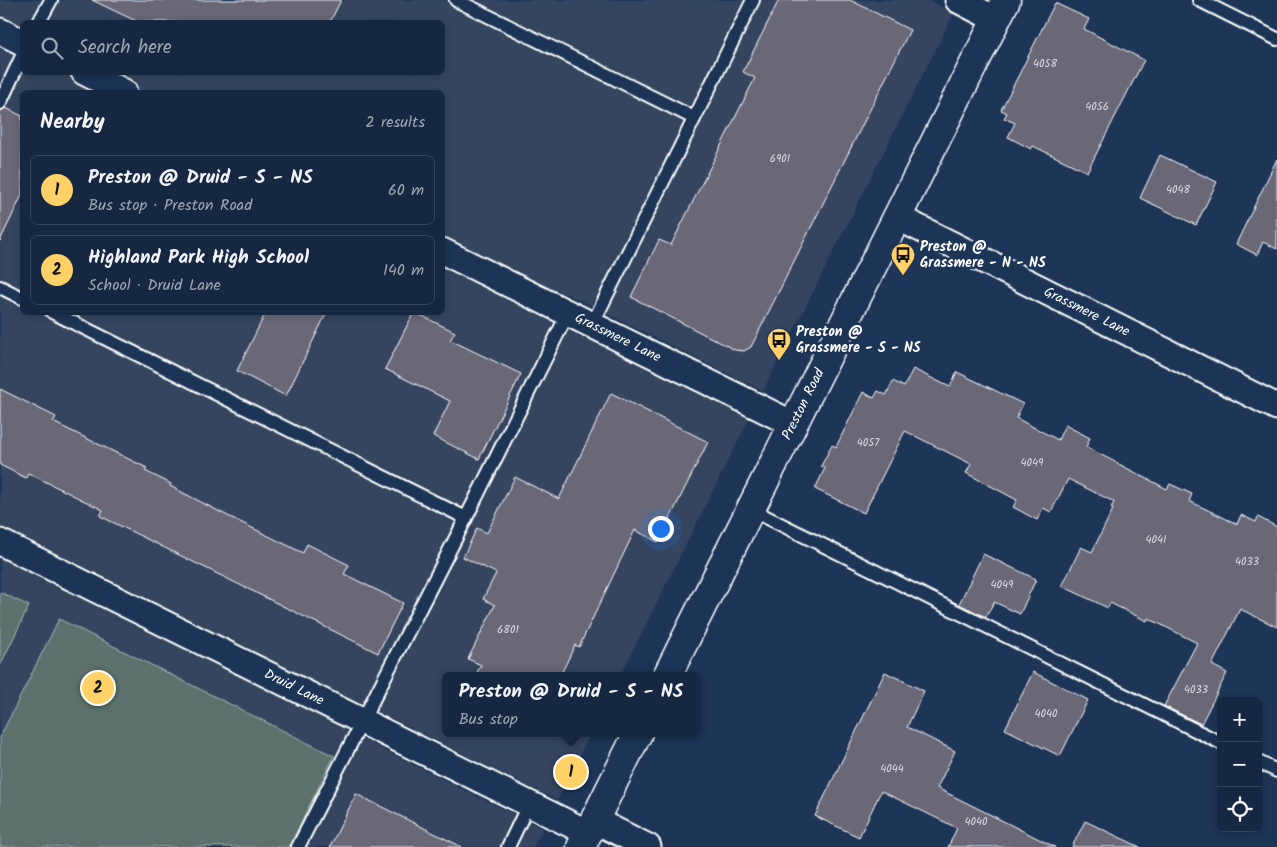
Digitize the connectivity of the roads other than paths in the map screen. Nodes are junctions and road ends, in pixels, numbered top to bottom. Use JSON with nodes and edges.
{"nodes":[{"id":1,"x":51,"y":0,"type":"edge"},
{"id":2,"x":456,"y":0,"type":"edge"},
{"id":3,"x":753,"y":0,"type":"edge"},
{"id":4,"x":958,"y":0,"type":"edge"},
{"id":5,"x":1199,"y":0,"type":"edge"},
{"id":6,"x":1001,"y":10,"type":"edge"},
{"id":7,"x":40,"y":20,"type":"edge"},
{"id":8,"x":0,"y":31,"type":"edge"},
{"id":9,"x":1277,"y":39,"type":"edge"},
{"id":10,"x":20,"y":41,"type":"edge"},
{"id":11,"x":20,"y":60,"type":"edge"},
{"id":12,"x":90,"y":75,"type":"edge"},
{"id":13,"x":120,"y":90,"type":"edge"},
{"id":14,"x":0,"y":103,"type":"edge"},
{"id":15,"x":694,"y":118,"type":"junction"},
{"id":16,"x":897,"y":217,"type":"junction"},
{"id":17,"x":445,"y":252,"type":"edge"},
{"id":18,"x":0,"y":287,"type":"edge"},
{"id":19,"x":20,"y":297,"type":"edge"},
{"id":20,"x":568,"y":313,"type":"junction"},
{"id":21,"x":58,"y":315,"type":"edge"},
{"id":22,"x":592,"y":325,"type":"junction"},
{"id":23,"x":1277,"y":407,"type":"edge"},
{"id":24,"x":793,"y":424,"type":"junction"},
{"id":25,"x":750,"y":509,"type":"junction"},
{"id":26,"x":466,"y":518,"type":"junction"},
{"id":27,"x":0,"y":542,"type":"edge"},
{"id":28,"x":669,"y":672,"type":"edge"},
{"id":29,"x":361,"y":722,"type":"junction"},
{"id":30,"x":636,"y":737,"type":"edge"},
{"id":31,"x":1219,"y":742,"type":"edge"},
{"id":32,"x":1262,"y":764,"type":"edge"},
{"id":33,"x":1277,"y":771,"type":"edge"},
{"id":34,"x":529,"y":803,"type":"junction"},
{"id":35,"x":588,"y":834,"type":"edge"},
{"id":36,"x":298,"y":847,"type":"edge"},
{"id":37,"x":508,"y":847,"type":"edge"},
{"id":38,"x":648,"y":847,"type":"edge"}],
"edges":[{"from":1,"to":7,"type":"lane"},
{"from":2,"to":15,"type":"lane"},
{"from":3,"to":15,"type":"lane"},
{"from":4,"to":6,"type":"street"},
{"from":5,"to":9,"type":"lane"},
{"from":6,"to":16,"type":"main road","name":"Preston Road"},
{"from":8,"to":10,"type":"street"},
{"from":11,"to":14,"type":"lane"},
{"from":12,"to":13,"type":"street"},
{"from":15,"to":22,"type":"lane"},
{"from":16,"to":23,"type":"street","name":"Grassmere Lane"},
{"from":16,"to":24,"type":"main road","name":"Preston Road"},
{"from":17,"to":20,"type":"street","name":"Grassmere Lane"},
{"from":18,"to":19,"type":"lane"},
{"from":20,"to":22,"type":"street","name":"Grassmere Lane"},
{"from":20,"to":26,"type":"lane"},
{"from":21,"to":26,"type":"lane"},
{"from":22,"to":24,"type":"street","name":"Grassmere Lane"},
{"from":24,"to":25,"type":"main road","name":"Preston Road"},
{"from":25,"to":28,"type":"main road","name":"Preston Road"},
{"from":25,"to":31,"type":"lane"},
{"from":26,"to":29,"type":"lane"},
{"from":27,"to":29,"type":"street","name":"Druid Lane"},
{"from":29,"to":34,"type":"street","name":"Druid Lane"},
{"from":29,"to":36,"type":"lane"},
{"from":30,"to":35,"type":"main road"},
{"from":32,"to":33,"type":"lane"},
{"from":34,"to":35,"type":"street","name":"Druid Lane"},
{"from":34,"to":37,"type":"lane"},
{"from":35,"to":38,"type":"street","name":"Druid Lane"}]}
